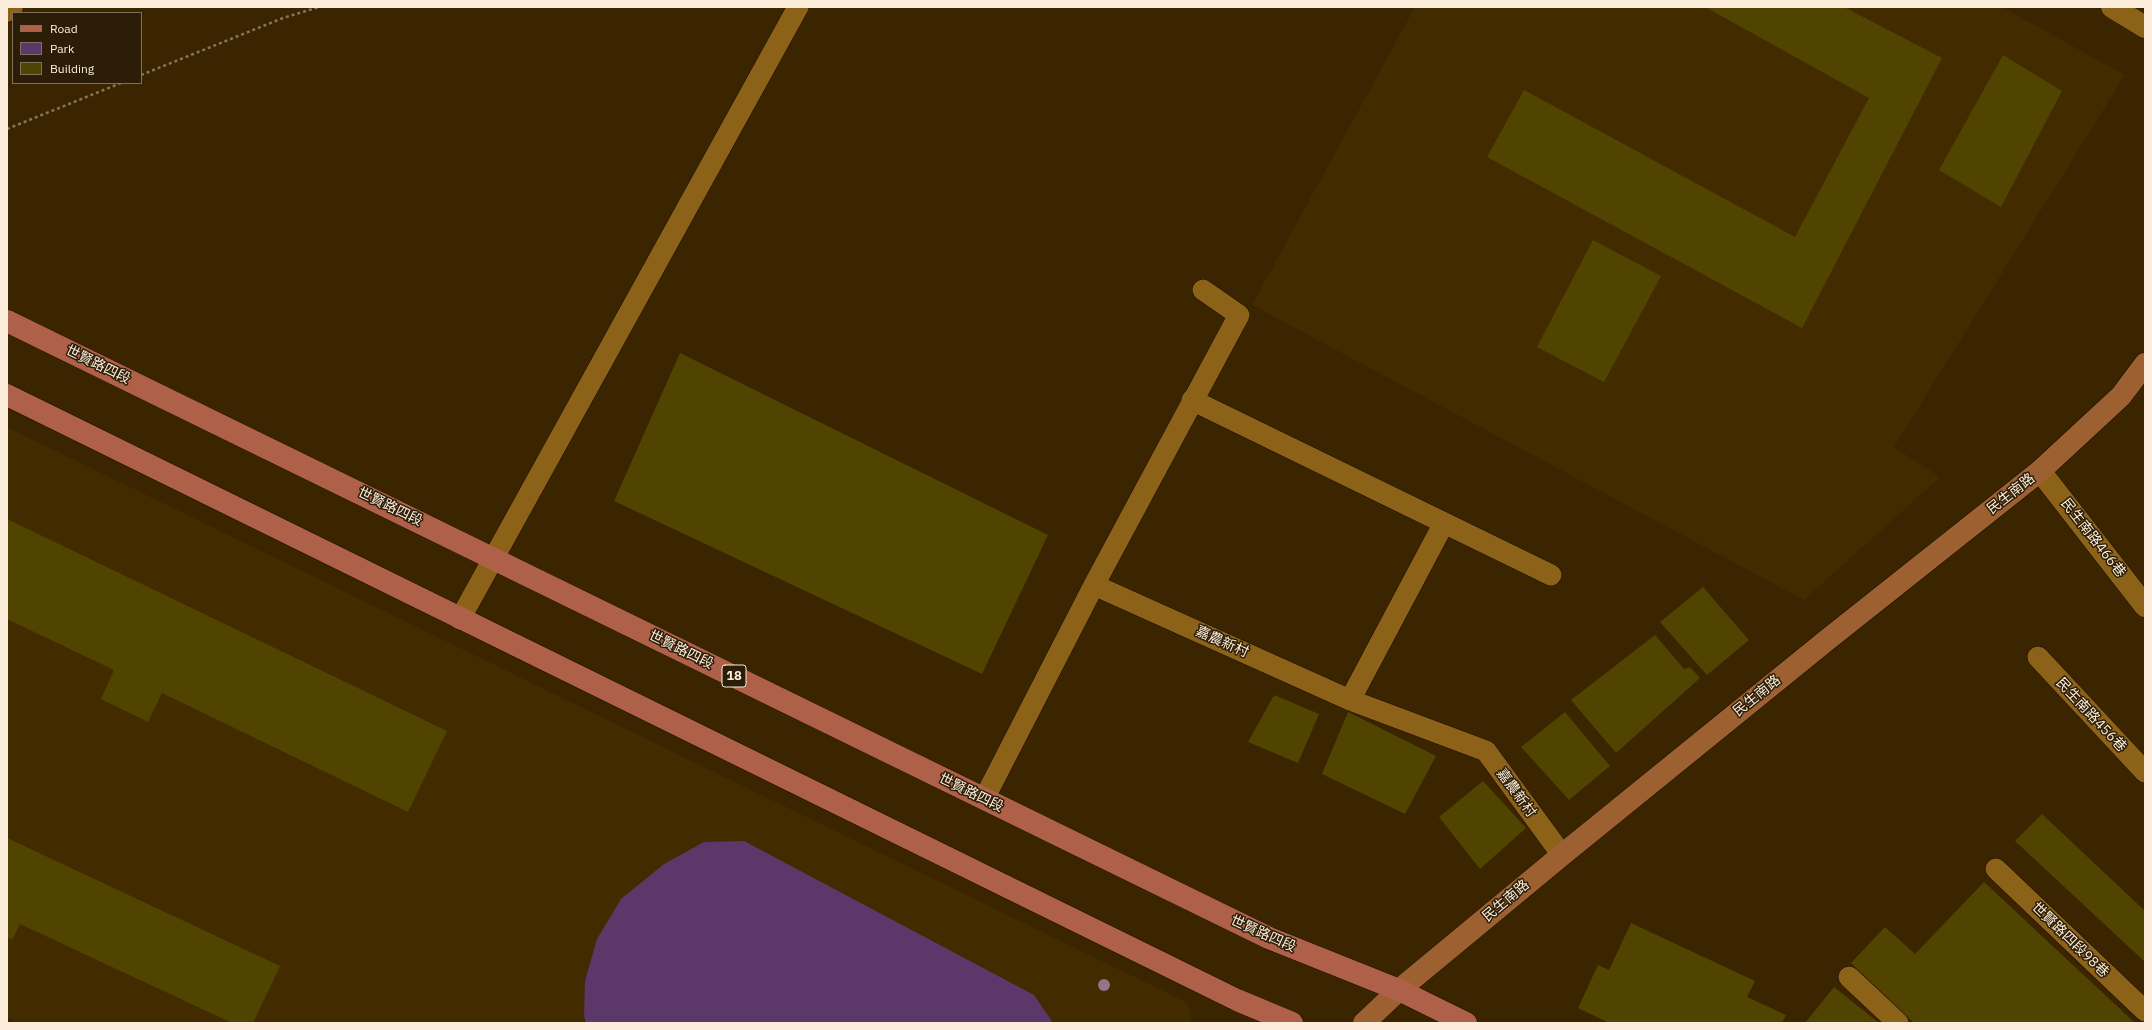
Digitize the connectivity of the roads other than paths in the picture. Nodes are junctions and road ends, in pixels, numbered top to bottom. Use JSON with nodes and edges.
{"nodes":[{"id":1,"x":12,"y":7,"type":"edge"},
{"id":2,"x":798,"y":7,"type":"edge"},
{"id":3,"x":2112,"y":7,"type":"edge"},
{"id":4,"x":7,"y":11,"type":"edge"},
{"id":5,"x":2145,"y":27,"type":"edge"},
{"id":6,"x":1203,"y":290,"type":"dead end"},
{"id":7,"x":7,"y":321,"type":"edge"},
{"id":8,"x":2145,"y":364,"type":"edge"},
{"id":9,"x":7,"y":395,"type":"edge"},
{"id":10,"x":1192,"y":400,"type":"junction"},
{"id":11,"x":2040,"y":471,"type":"junction"},
{"id":12,"x":1444,"y":523,"type":"junction"},
{"id":13,"x":493,"y":558,"type":"junction"},
{"id":14,"x":1551,"y":575,"type":"dead end"},
{"id":15,"x":1094,"y":585,"type":"junction"},
{"id":16,"x":2145,"y":606,"type":"edge"},
{"id":17,"x":460,"y":619,"type":"junction"},
{"id":18,"x":2038,"y":657,"type":"dead end"},
{"id":19,"x":1350,"y":700,"type":"junction"},
{"id":20,"x":2145,"y":772,"type":"edge"},
{"id":21,"x":984,"y":799,"type":"junction"},
{"id":22,"x":1562,"y":855,"type":"junction"},
{"id":23,"x":1996,"y":869,"type":"dead end"},
{"id":24,"x":1849,"y":977,"type":"dead end"},
{"id":25,"x":1399,"y":990,"type":"junction"},
{"id":26,"x":2145,"y":1011,"type":"edge"},
{"id":27,"x":1292,"y":1023,"type":"edge"},
{"id":28,"x":1364,"y":1023,"type":"edge"},
{"id":29,"x":1466,"y":1023,"type":"edge"},
{"id":30,"x":1898,"y":1023,"type":"edge"}],
"edges":[{"from":1,"to":4,"type":"street"},
{"from":2,"to":13,"type":"lane"},
{"from":3,"to":5,"type":"street"},
{"from":6,"to":10,"type":"lane"},
{"from":7,"to":13,"type":"main road","name":"世賢路四段","number":"18"},
{"from":8,"to":11,"type":"main road","name":"民生南路"},
{"from":9,"to":17,"type":"main road"},
{"from":10,"to":12,"type":"lane"},
{"from":10,"to":15,"type":"lane"},
{"from":11,"to":16,"type":"street","name":"民生南路466巷"},
{"from":11,"to":22,"type":"main road","name":"民生南路"},
{"from":12,"to":14,"type":"lane"},
{"from":12,"to":19,"type":"lane"},
{"from":13,"to":17,"type":"lane"},
{"from":13,"to":21,"type":"main road","name":"世賢路四段","number":"18"},
{"from":15,"to":19,"type":"lane","name":"嘉農新村"},
{"from":15,"to":21,"type":"lane"},
{"from":17,"to":27,"type":"main road"},
{"from":18,"to":20,"type":"lane","name":"民生南路456巷"},
{"from":19,"to":22,"type":"lane","name":"嘉農新村"},
{"from":21,"to":25,"type":"main road","name":"世賢路四段","number":"18"},
{"from":22,"to":25,"type":"main road","name":"民生南路"},
{"from":23,"to":26,"type":"lane","name":"世賢路四段98巷"},
{"from":24,"to":30,"type":"lane"},
{"from":25,"to":28,"type":"main road","name":"民生南路"},
{"from":25,"to":29,"type":"main road","name":"世賢路四段","number":"18"}]}
